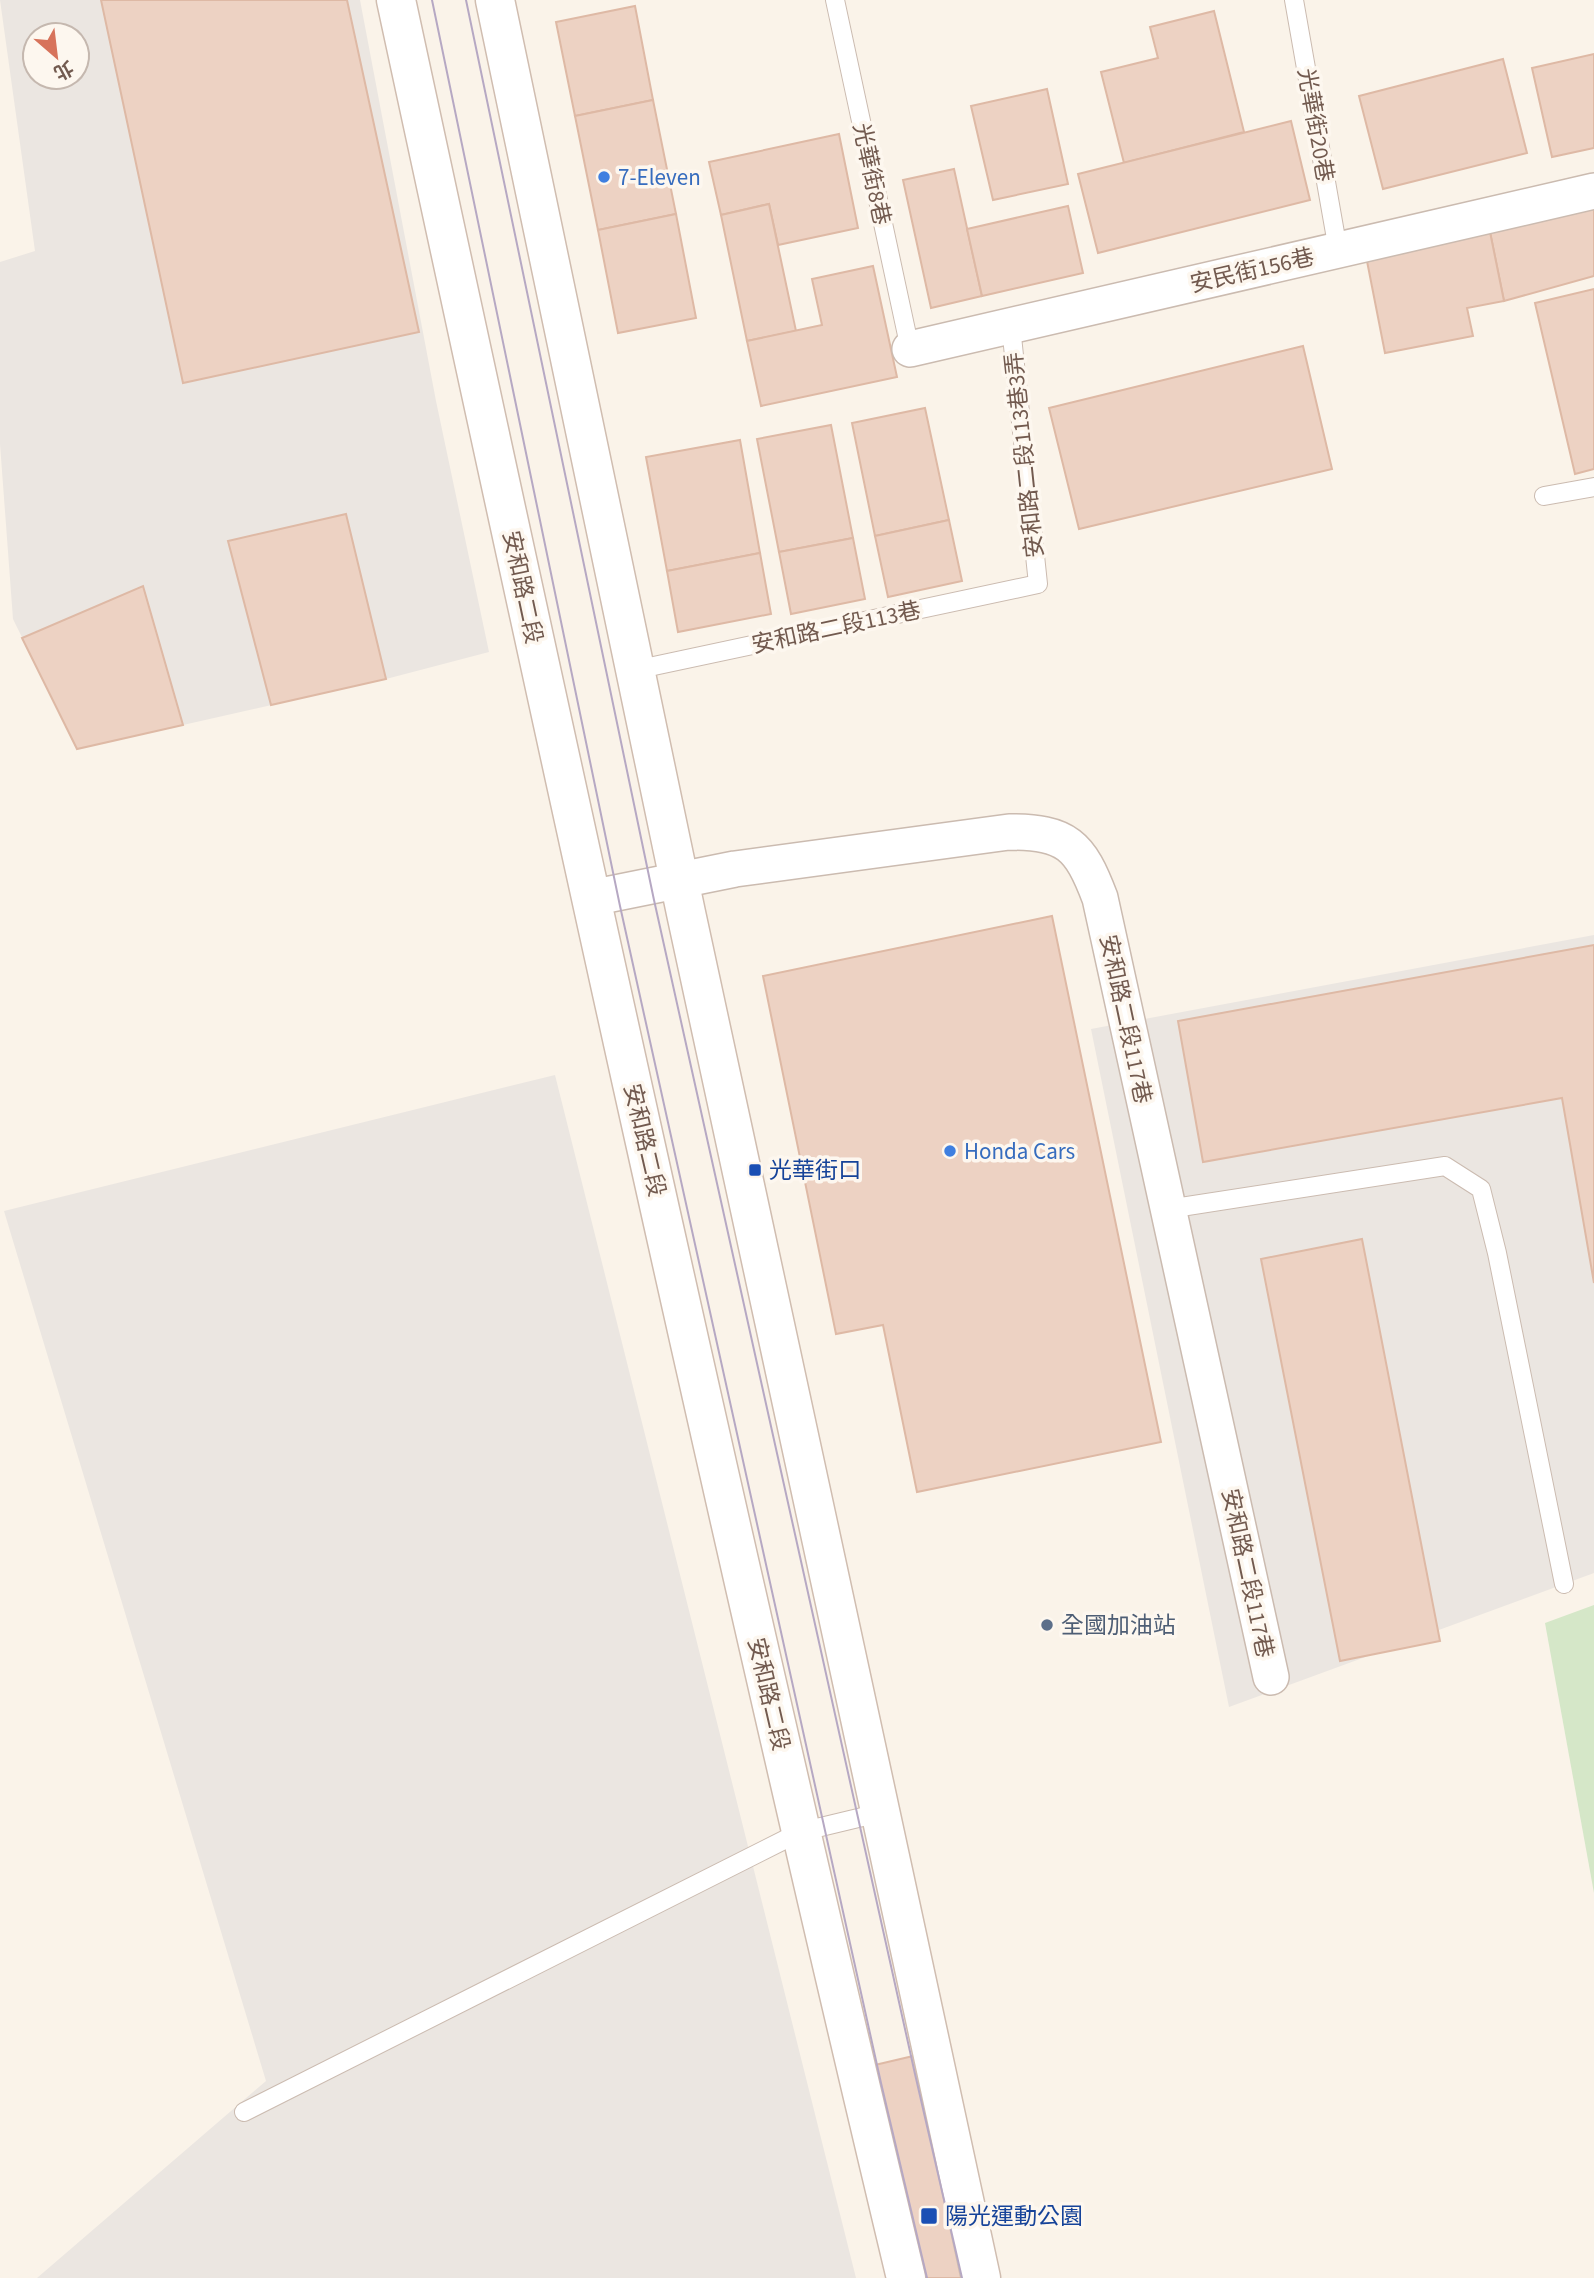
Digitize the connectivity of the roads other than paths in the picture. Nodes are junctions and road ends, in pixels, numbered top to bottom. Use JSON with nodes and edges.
{"nodes":[{"id":1,"x":396,"y":0,"type":"edge"},
{"id":2,"x":495,"y":0,"type":"edge"},
{"id":3,"x":835,"y":0,"type":"edge"},
{"id":4,"x":1294,"y":0,"type":"edge"},
{"id":5,"x":1594,"y":191,"type":"edge"},
{"id":6,"x":1338,"y":250,"type":"junction"},
{"id":7,"x":1011,"y":327,"type":"junction"},
{"id":8,"x":910,"y":349,"type":"joint"},
{"id":9,"x":1594,"y":487,"type":"edge"},
{"id":10,"x":1544,"y":496,"type":"dead end"},
{"id":11,"x":1038,"y":584,"type":"joint"},
{"id":12,"x":635,"y":670,"type":"junction"},
{"id":13,"x":679,"y":879,"type":"junction"},
{"id":14,"x":591,"y":898,"type":"junction"},
{"id":15,"x":1168,"y":1209,"type":"junction"},
{"id":16,"x":1564,"y":1584,"type":"dead end"},
{"id":17,"x":1271,"y":1677,"type":"dead end"},
{"id":18,"x":879,"y":1813,"type":"junction"},
{"id":19,"x":800,"y":1832,"type":"junction"},
{"id":20,"x":244,"y":2112,"type":"dead end"},
{"id":21,"x":906,"y":2278,"type":"edge"},
{"id":22,"x":981,"y":2278,"type":"edge"}],
"edges":[{"from":1,"to":14,"type":"main road","name":"安和路二段"},
{"from":2,"to":12,"type":"main road"},
{"from":3,"to":8,"type":"lane","name":"光華街8巷"},
{"from":4,"to":6,"type":"lane","name":"光華街20巷"},
{"from":5,"to":6,"type":"street","name":"安民街156巷"},
{"from":6,"to":7,"type":"street","name":"安民街156巷"},
{"from":7,"to":8,"type":"street","name":"安民街156巷"},
{"from":7,"to":11,"type":"lane","name":"安和路二段113巷3弄"},
{"from":9,"to":10,"type":"lane"},
{"from":11,"to":12,"type":"lane","name":"安和路二段113巷"},
{"from":12,"to":13,"type":"main road"},
{"from":13,"to":14,"type":"street","name":"安和路二段117巷"},
{"from":13,"to":15,"type":"street","name":"安和路二段117巷"},
{"from":13,"to":18,"type":"main road"},
{"from":14,"to":19,"type":"main road","name":"安和路二段"},
{"from":15,"to":16,"type":"lane"},
{"from":15,"to":17,"type":"street","name":"安和路二段117巷"},
{"from":18,"to":19,"type":"lane"},
{"from":18,"to":22,"type":"main road"},
{"from":19,"to":20,"type":"lane"},
{"from":19,"to":21,"type":"main road","name":"安和路二段"}]}
